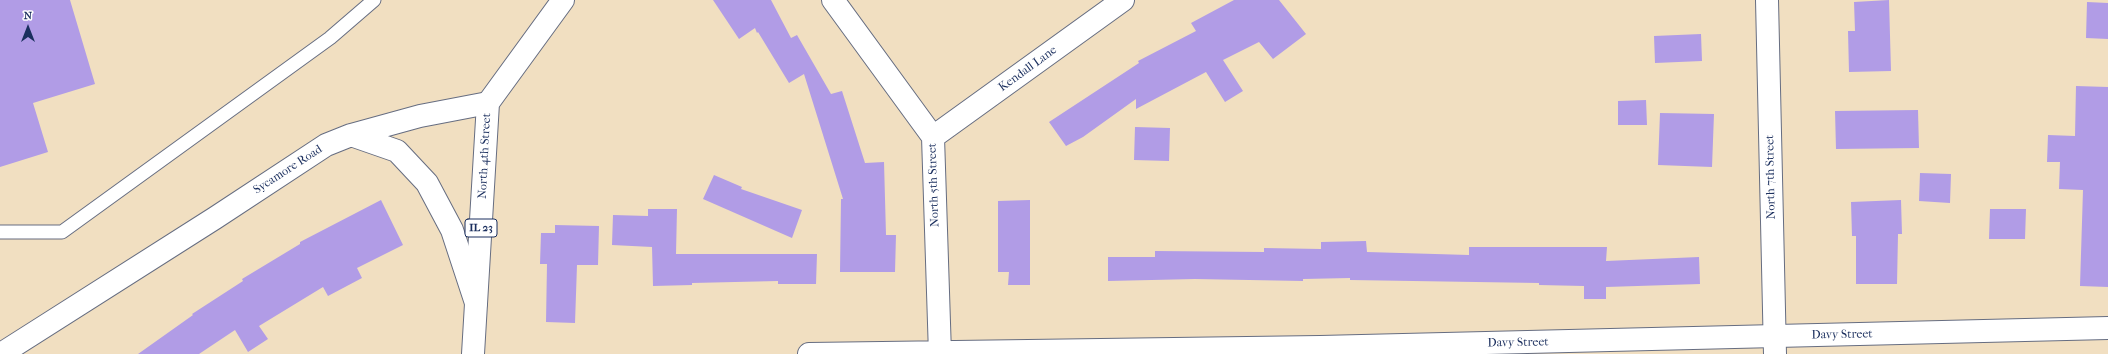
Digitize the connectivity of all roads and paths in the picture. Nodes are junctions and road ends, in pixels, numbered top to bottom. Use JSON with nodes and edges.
{"nodes":[{"id":1,"x":374,"y":0,"type":"edge"},
{"id":2,"x":563,"y":0,"type":"edge"},
{"id":3,"x":833,"y":0,"type":"edge"},
{"id":4,"x":1123,"y":0,"type":"edge"},
{"id":5,"x":1767,"y":0,"type":"edge"},
{"id":6,"x":488,"y":103,"type":"junction"},
{"id":7,"x":351,"y":135,"type":"junction"},
{"id":8,"x":933,"y":137,"type":"junction"},
{"id":9,"x":0,"y":232,"type":"edge"},
{"id":10,"x":476,"y":306,"type":"junction"},
{"id":11,"x":2108,"y":328,"type":"edge"},
{"id":12,"x":1775,"y":345,"type":"edge"},
{"id":13,"x":1546,"y":348,"type":"edge"},
{"id":14,"x":1320,"y":351,"type":"edge"},
{"id":15,"x":1,"y":354,"type":"edge"},
{"id":16,"x":473,"y":354,"type":"edge"},
{"id":17,"x":809,"y":354,"type":"edge"},
{"id":18,"x":940,"y":354,"type":"edge"}],
"edges":[{"from":1,"to":9,"type":"lane"},
{"from":2,"to":6,"type":"street"},
{"from":3,"to":8,"type":"street","name":"North 5th Street"},
{"from":4,"to":8,"type":"street","name":"Kendall Lane"},
{"from":5,"to":12,"type":"street","name":"North 7th Street"},
{"from":6,"to":7,"type":"street","name":"Sycamore Road"},
{"from":6,"to":10,"type":"street","name":"North 4th Street","number":"IL 23"},
{"from":7,"to":10,"type":"street"},
{"from":7,"to":15,"type":"street","name":"Sycamore Road"},
{"from":8,"to":18,"type":"street","name":"North 5th Street"},
{"from":10,"to":16,"type":"street","name":"North 4th Street","number":"IL 23"},
{"from":11,"to":12,"type":"street","name":"Davy Street"},
{"from":12,"to":13,"type":"street","name":"Davy Street"},
{"from":13,"to":14,"type":"street","name":"Davy Street"},
{"from":14,"to":18,"type":"street","name":"Davy Street"},
{"from":17,"to":18,"type":"street","name":"Davy Street"}]}
